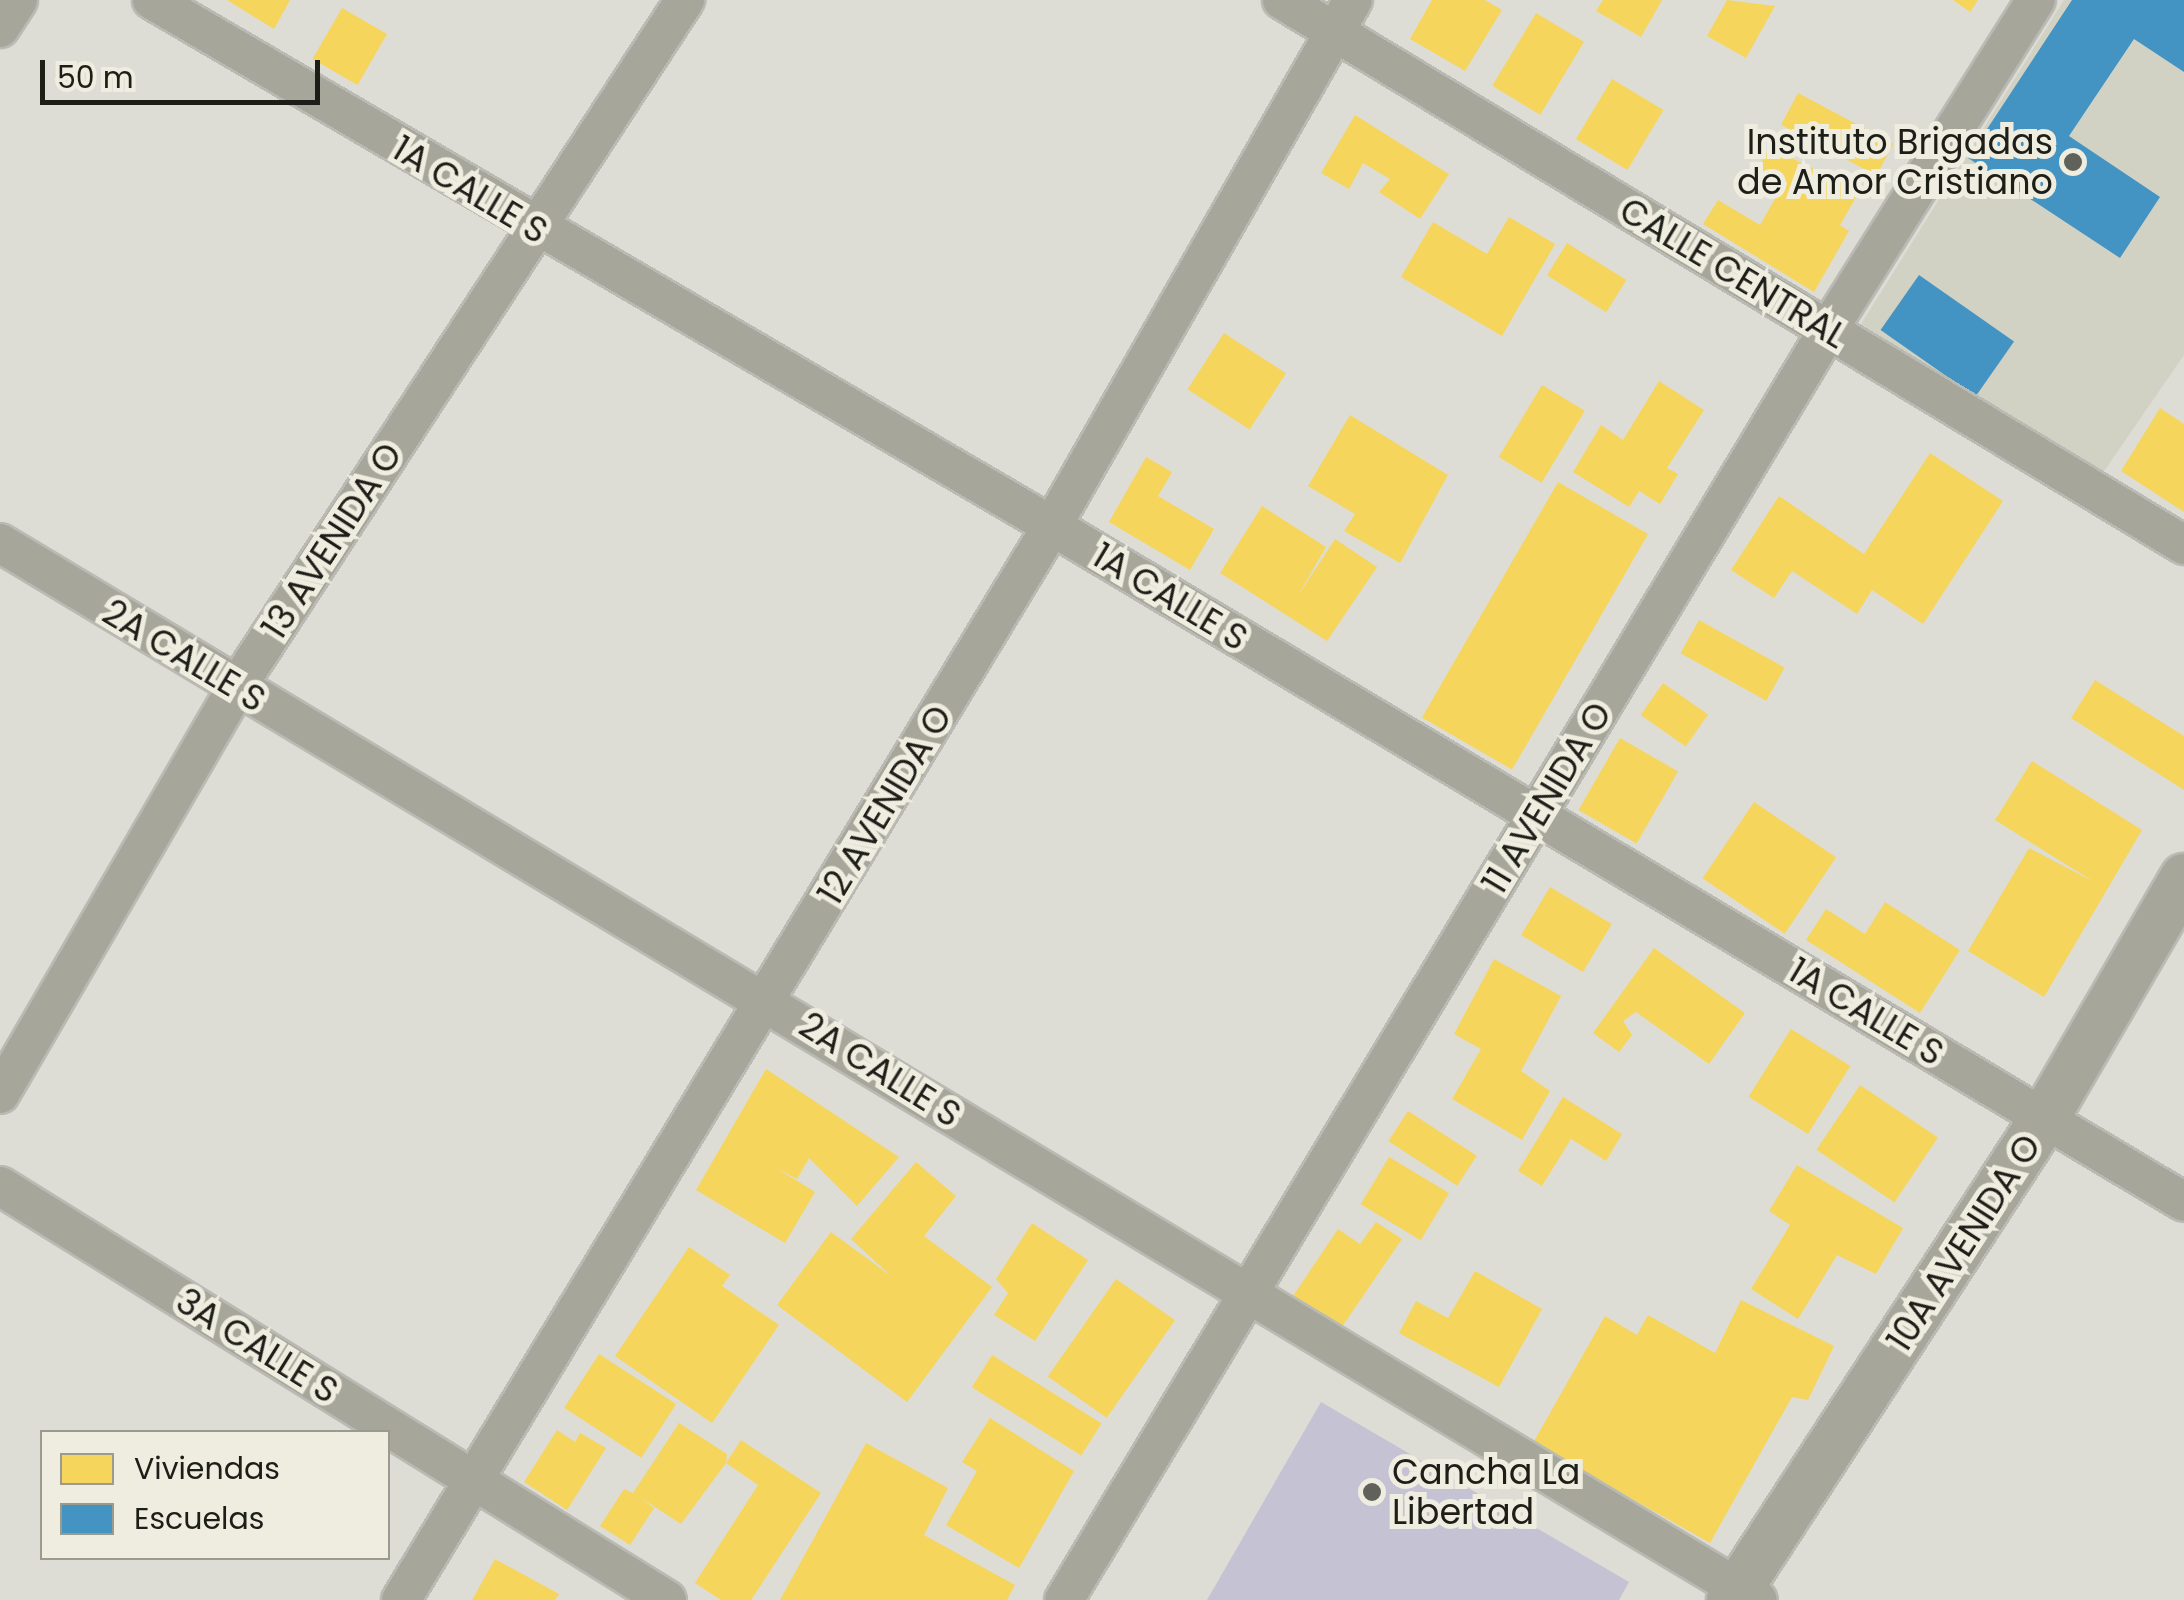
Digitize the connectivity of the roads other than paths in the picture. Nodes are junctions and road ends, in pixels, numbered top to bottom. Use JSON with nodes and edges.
{"nodes":[{"id":1,"x":18,"y":0,"type":"edge"},
{"id":2,"x":152,"y":0,"type":"edge"},
{"id":3,"x":685,"y":0,"type":"edge"},
{"id":4,"x":1282,"y":0,"type":"edge"},
{"id":5,"x":2036,"y":0,"type":"edge"},
{"id":6,"x":1343,"y":16,"type":"edge"},
{"id":7,"x":0,"y":28,"type":"edge"},
{"id":8,"x":536,"y":230,"type":"junction"},
{"id":9,"x":1828,"y":330,"type":"junction"},
{"id":10,"x":1052,"y":526,"type":"junction"},
{"id":11,"x":0,"y":543,"type":"edge"},
{"id":12,"x":2184,"y":545,"type":"edge"},
{"id":13,"x":236,"y":688,"type":"junction"},
{"id":14,"x":1537,"y":815,"type":"junction"},
{"id":15,"x":2184,"y":878,"type":"edge"},
{"id":16,"x":768,"y":1000,"type":"junction"},
{"id":17,"x":0,"y":1094,"type":"edge"},
{"id":18,"x":2044,"y":1119,"type":"junction"},
{"id":19,"x":0,"y":1186,"type":"edge"},
{"id":20,"x":2184,"y":1202,"type":"edge"},
{"id":21,"x":1244,"y":1297,"type":"junction"},
{"id":22,"x":473,"y":1479,"type":"junction"},
{"id":23,"x":1743,"y":1596,"type":"edge"},
{"id":24,"x":401,"y":1600,"type":"edge"},
{"id":25,"x":667,"y":1600,"type":"edge"},
{"id":26,"x":1064,"y":1600,"type":"edge"}],
"edges":[{"from":1,"to":7,"type":"street"},
{"from":2,"to":8,"type":"street","name":"1A CALLE S"},
{"from":3,"to":8,"type":"street","name":"13 AVENIDA O"},
{"from":4,"to":6,"type":"street","name":"CALLE CENTRAL"},
{"from":5,"to":9,"type":"street","name":"11 AVENIDA O"},
{"from":6,"to":9,"type":"street","name":"CALLE CENTRAL"},
{"from":6,"to":10,"type":"street","name":"12 AVENIDA O"},
{"from":8,"to":10,"type":"street","name":"1A CALLE S"},
{"from":8,"to":13,"type":"street","name":"13 AVENIDA O"},
{"from":9,"to":12,"type":"street","name":"CALLE CENTRAL"},
{"from":9,"to":14,"type":"street","name":"11 AVENIDA O"},
{"from":10,"to":14,"type":"street","name":"1A CALLE S"},
{"from":10,"to":16,"type":"street","name":"12 AVENIDA O"},
{"from":11,"to":13,"type":"street","name":"2A CALLE S"},
{"from":13,"to":16,"type":"street","name":"2A CALLE S"},
{"from":13,"to":17,"type":"street","name":"13 AVENIDA O"},
{"from":14,"to":18,"type":"street","name":"1A CALLE S"},
{"from":14,"to":21,"type":"street","name":"11 AVENIDA O"},
{"from":15,"to":18,"type":"street","name":"10A AVENIDA O"},
{"from":16,"to":21,"type":"street","name":"2A CALLE S"},
{"from":16,"to":22,"type":"street","name":"12 AVENIDA O"},
{"from":18,"to":20,"type":"street","name":"1A CALLE S"},
{"from":18,"to":23,"type":"street","name":"10A AVENIDA O"},
{"from":19,"to":22,"type":"street","name":"3A CALLE S"},
{"from":21,"to":23,"type":"street","name":"2A CALLE S"},
{"from":21,"to":26,"type":"street","name":"11 AVENIDA O"},
{"from":22,"to":24,"type":"street","name":"12 AVENIDA O"},
{"from":22,"to":25,"type":"street","name":"3A CALLE S"}]}
